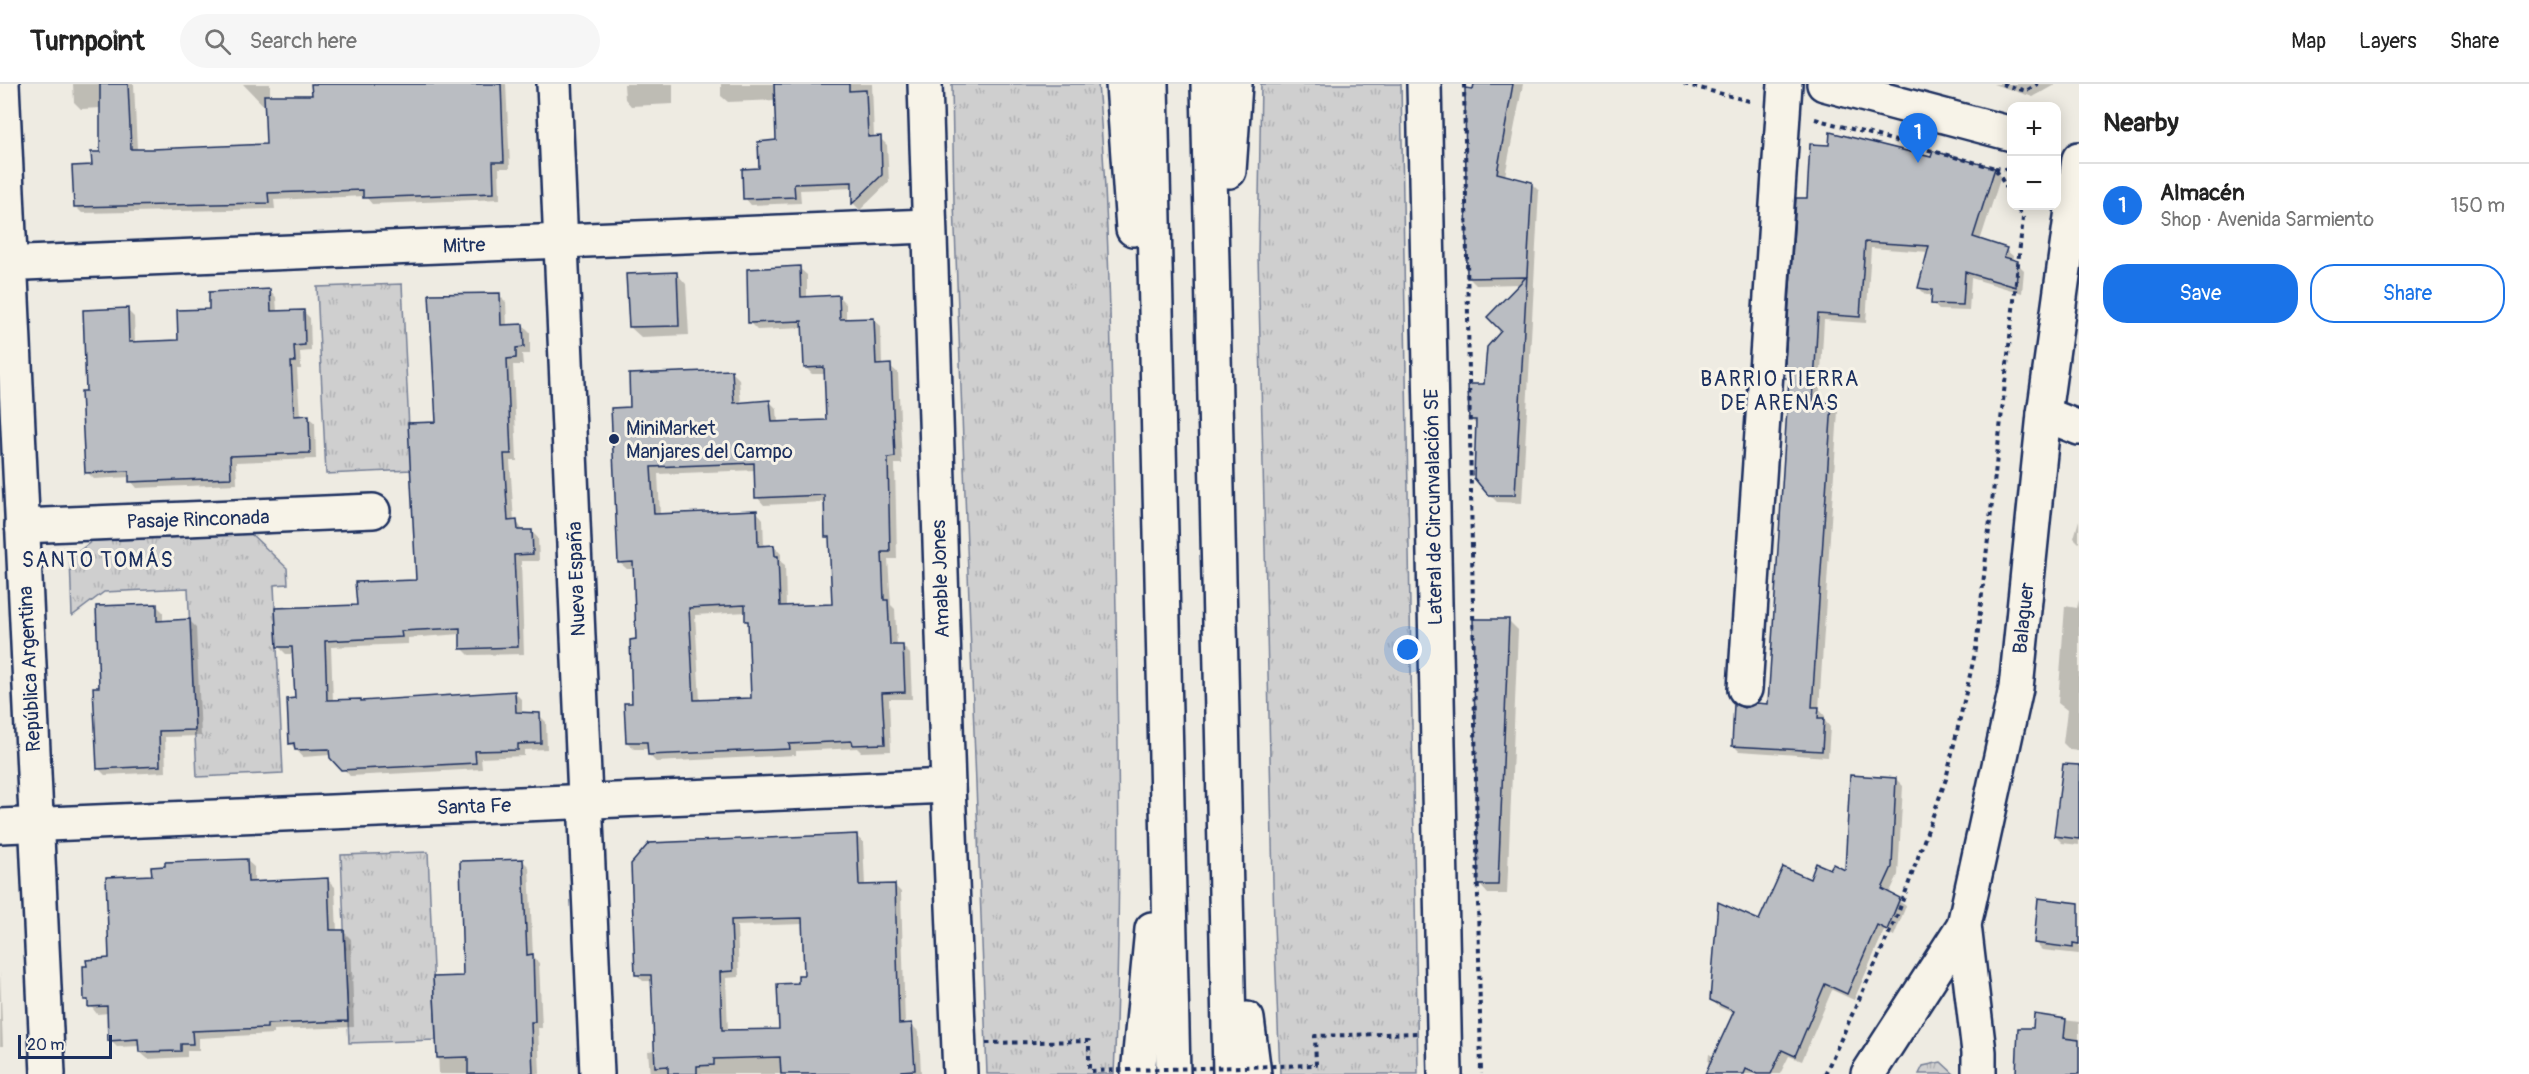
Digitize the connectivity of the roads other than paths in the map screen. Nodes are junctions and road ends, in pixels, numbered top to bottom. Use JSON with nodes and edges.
{"nodes":[{"id":1,"x":2,"y":84,"type":"edge"},
{"id":2,"x":554,"y":84,"type":"edge"},
{"id":3,"x":925,"y":84,"type":"edge"},
{"id":4,"x":1123,"y":84,"type":"edge"},
{"id":5,"x":1151,"y":84,"type":"edge"},
{"id":6,"x":1208,"y":84,"type":"edge"},
{"id":7,"x":1235,"y":84,"type":"edge"},
{"id":8,"x":1424,"y":84,"type":"edge"},
{"id":9,"x":1824,"y":84,"type":"edge"},
{"id":10,"x":1784,"y":97,"type":"edge"},
{"id":11,"x":2007,"y":133,"type":"edge"},
{"id":12,"x":2061,"y":146,"type":"edge"},
{"id":13,"x":2079,"y":151,"type":"edge"},
{"id":14,"x":2079,"y":159,"type":"edge"},
{"id":15,"x":928,"y":226,"type":"junction"},
{"id":16,"x":561,"y":241,"type":"junction"},
{"id":17,"x":5,"y":264,"type":"edge"},
{"id":18,"x":1216,"y":376,"type":"junction"},
{"id":19,"x":2044,"y":414,"type":"junction"},
{"id":20,"x":2079,"y":428,"type":"edge"},
{"id":21,"x":373,"y":512,"type":"dead end"},
{"id":22,"x":22,"y":526,"type":"junction"},
{"id":23,"x":1164,"y":626,"type":"junction"},
{"id":24,"x":1745,"y":689,"type":"dead end"},
{"id":25,"x":1166,"y":766,"type":"junction"},
{"id":26,"x":948,"y":786,"type":"junction"},
{"id":27,"x":585,"y":801,"type":"junction"},
{"id":28,"x":36,"y":825,"type":"junction"},
{"id":29,"x":0,"y":826,"type":"edge"},
{"id":30,"x":1225,"y":840,"type":"junction"},
{"id":31,"x":1964,"y":925,"type":"junction"},
{"id":32,"x":48,"y":1074,"type":"edge"},
{"id":33,"x":597,"y":1074,"type":"edge"},
{"id":34,"x":960,"y":1074,"type":"edge"},
{"id":35,"x":1138,"y":1074,"type":"edge"},
{"id":36,"x":1173,"y":1074,"type":"edge"},
{"id":37,"x":1230,"y":1074,"type":"edge"},
{"id":38,"x":1254,"y":1074,"type":"edge"},
{"id":39,"x":1445,"y":1074,"type":"edge"},
{"id":40,"x":1868,"y":1074,"type":"edge"},
{"id":41,"x":1979,"y":1074,"type":"edge"}],
"edges":[{"from":1,"to":17,"type":"main road","name":"República Argentina"},
{"from":2,"to":16,"type":"main road","name":"Nueva España"},
{"from":3,"to":15,"type":"main road","name":"Amable Jones"},
{"from":4,"to":23,"type":"main road"},
{"from":5,"to":23,"type":"main road"},
{"from":6,"to":18,"type":"main road"},
{"from":7,"to":18,"type":"main road"},
{"from":8,"to":39,"type":"main road","name":"Lateral de Circunvalación SE"},
{"from":9,"to":11,"type":"main road"},
{"from":10,"to":24,"type":"main road"},
{"from":12,"to":13,"type":"main road"},
{"from":14,"to":19,"type":"main road","name":"Balaguer"},
{"from":15,"to":16,"type":"main road","name":"Mitre"},
{"from":15,"to":26,"type":"main road","name":"Amable Jones"},
{"from":16,"to":17,"type":"main road","name":"Mitre"},
{"from":16,"to":27,"type":"main road","name":"Nueva España"},
{"from":17,"to":22,"type":"main road","name":"República Argentina"},
{"from":18,"to":30,"type":"main road"},
{"from":19,"to":20,"type":"main road"},
{"from":19,"to":31,"type":"main road","name":"Balaguer"},
{"from":21,"to":22,"type":"main road","name":"Pasaje Rinconada"},
{"from":22,"to":28,"type":"main road","name":"República Argentina"},
{"from":23,"to":25,"type":"main road"},
{"from":25,"to":35,"type":"main road"},
{"from":25,"to":36,"type":"main road"},
{"from":26,"to":27,"type":"main road","name":"Santa Fe"},
{"from":26,"to":34,"type":"main road","name":"Amable Jones"},
{"from":27,"to":28,"type":"main road","name":"Santa Fe"},
{"from":27,"to":33,"type":"main road","name":"Nueva España"},
{"from":28,"to":29,"type":"main road","name":"Santa Fe"},
{"from":28,"to":32,"type":"main road","name":"República Argentina"},
{"from":30,"to":37,"type":"main road"},
{"from":30,"to":38,"type":"main road"},
{"from":31,"to":40,"type":"main road"},
{"from":31,"to":41,"type":"main road","name":"Balaguer"}]}
